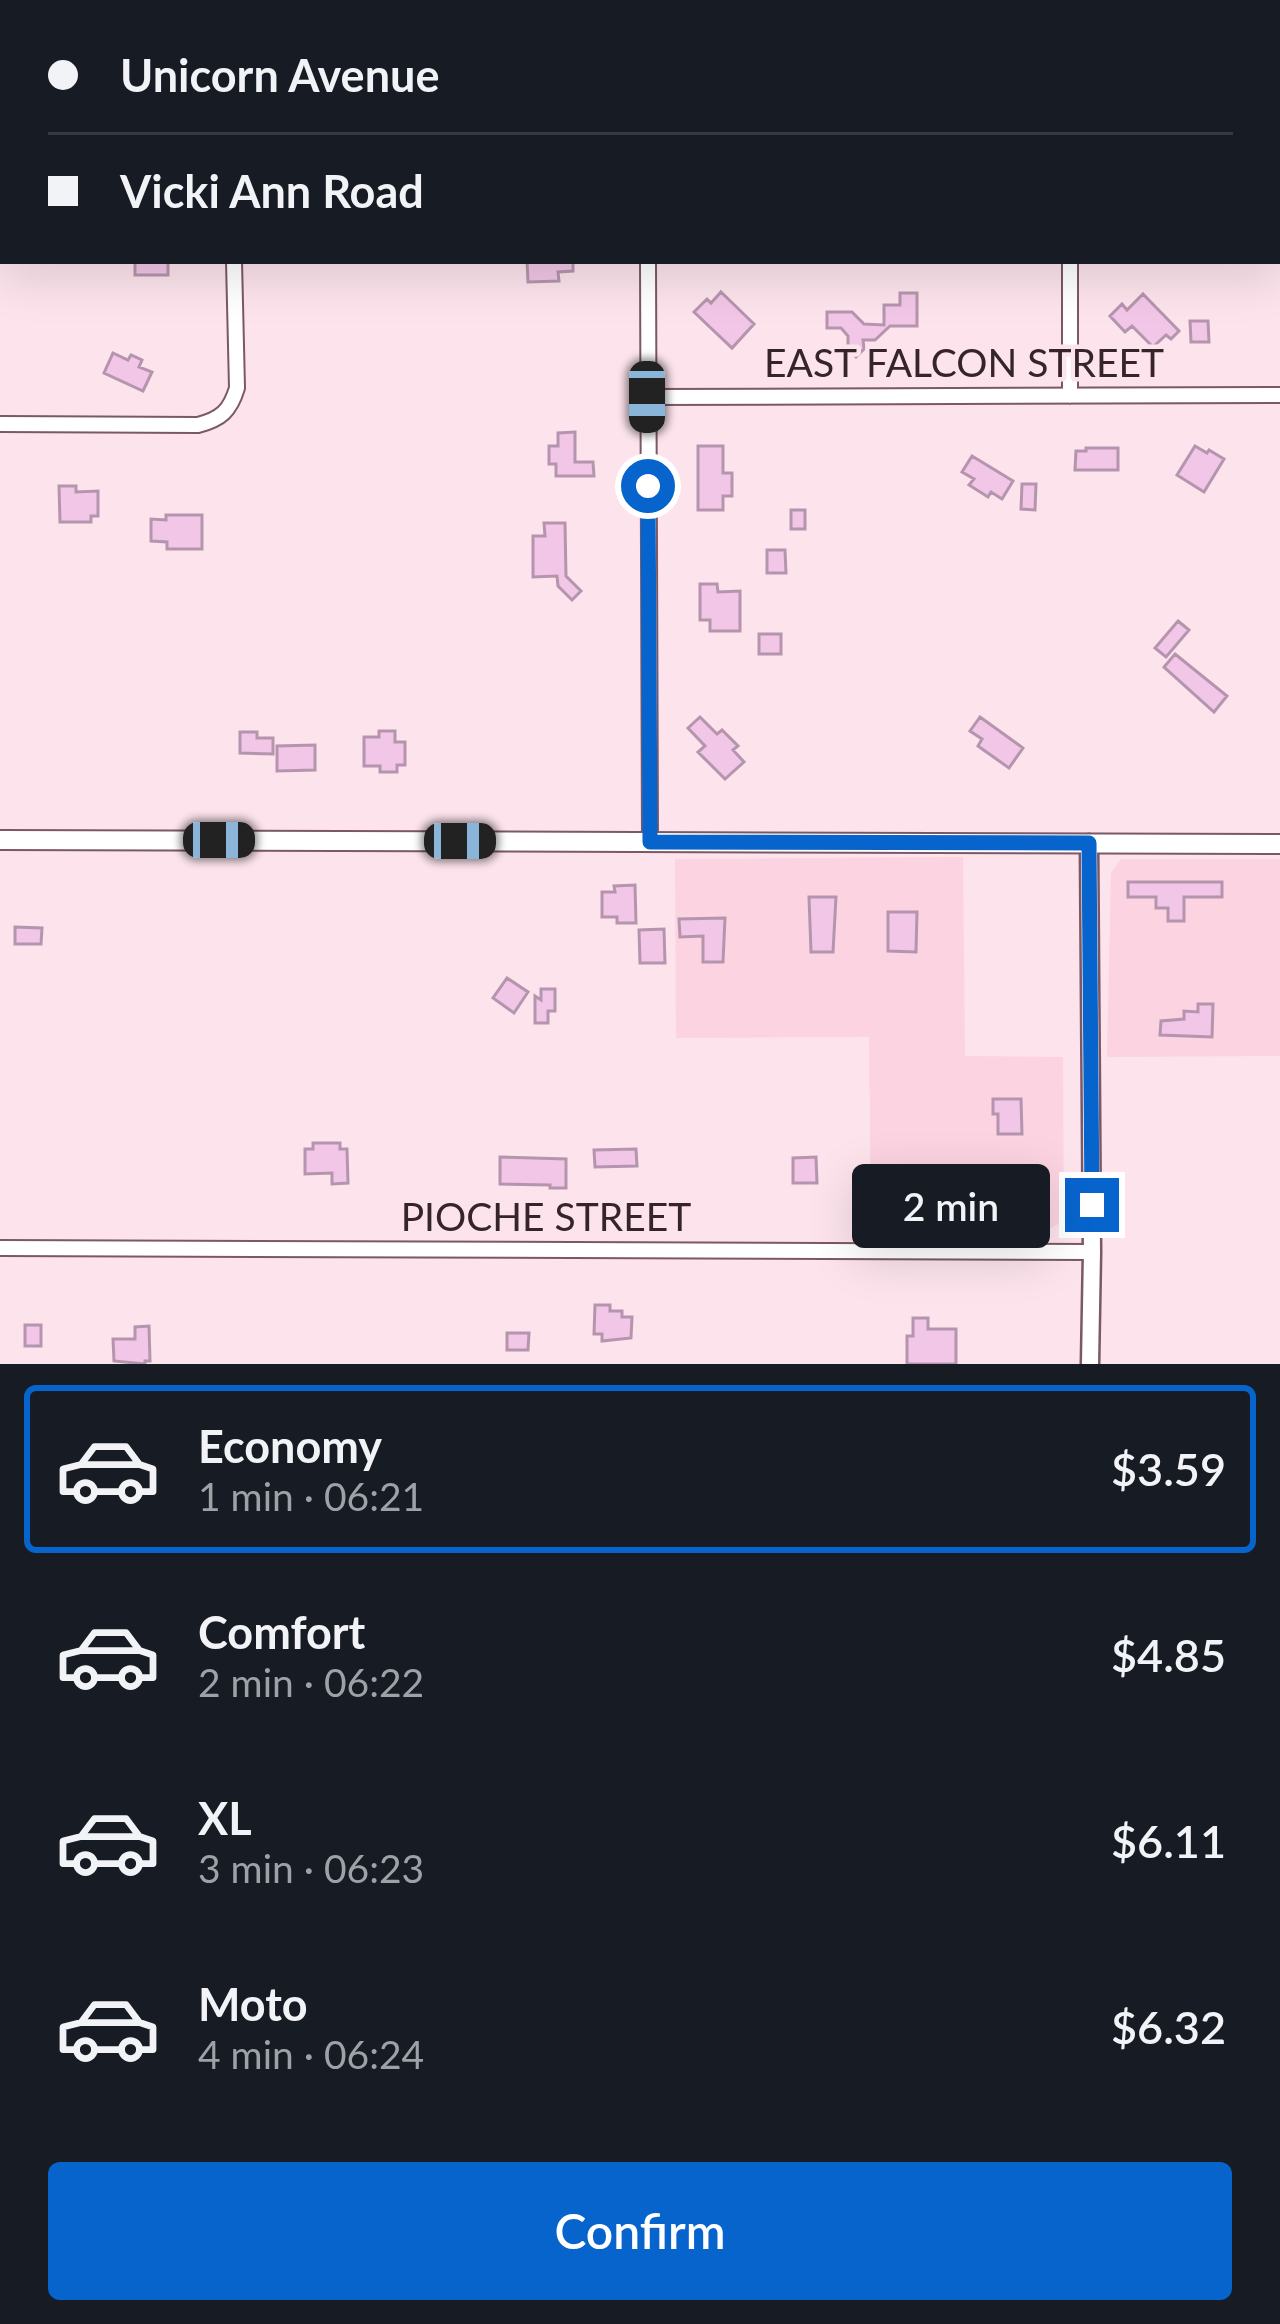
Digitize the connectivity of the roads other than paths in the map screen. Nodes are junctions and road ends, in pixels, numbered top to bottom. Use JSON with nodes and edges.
{"nodes":[{"id":1,"x":234,"y":264,"type":"edge"},
{"id":2,"x":648,"y":264,"type":"edge"},
{"id":3,"x":1070,"y":264,"type":"edge"},
{"id":4,"x":1280,"y":395,"type":"edge"},
{"id":5,"x":1070,"y":396,"type":"junction"},
{"id":6,"x":647,"y":397,"type":"junction"},
{"id":7,"x":0,"y":424,"type":"edge"},
{"id":8,"x":0,"y":840,"type":"edge"},
{"id":9,"x":650,"y":842,"type":"junction"},
{"id":10,"x":1089,"y":843,"type":"junction"},
{"id":11,"x":1280,"y":844,"type":"edge"},
{"id":12,"x":0,"y":1248,"type":"edge"},
{"id":13,"x":1092,"y":1252,"type":"junction"},
{"id":14,"x":1090,"y":1364,"type":"edge"}],
"edges":[{"from":1,"to":7,"type":"street"},
{"from":2,"to":6,"type":"street"},
{"from":3,"to":5,"type":"street"},
{"from":4,"to":5,"type":"street","name":"EAST FALCON STREET"},
{"from":5,"to":6,"type":"street","name":"EAST FALCON STREET"},
{"from":6,"to":9,"type":"street"},
{"from":8,"to":9,"type":"main road"},
{"from":9,"to":10,"type":"main road"},
{"from":10,"to":11,"type":"main road"},
{"from":10,"to":13,"type":"street"},
{"from":12,"to":13,"type":"street","name":"PIOCHE STREET"},
{"from":13,"to":14,"type":"street"}]}
